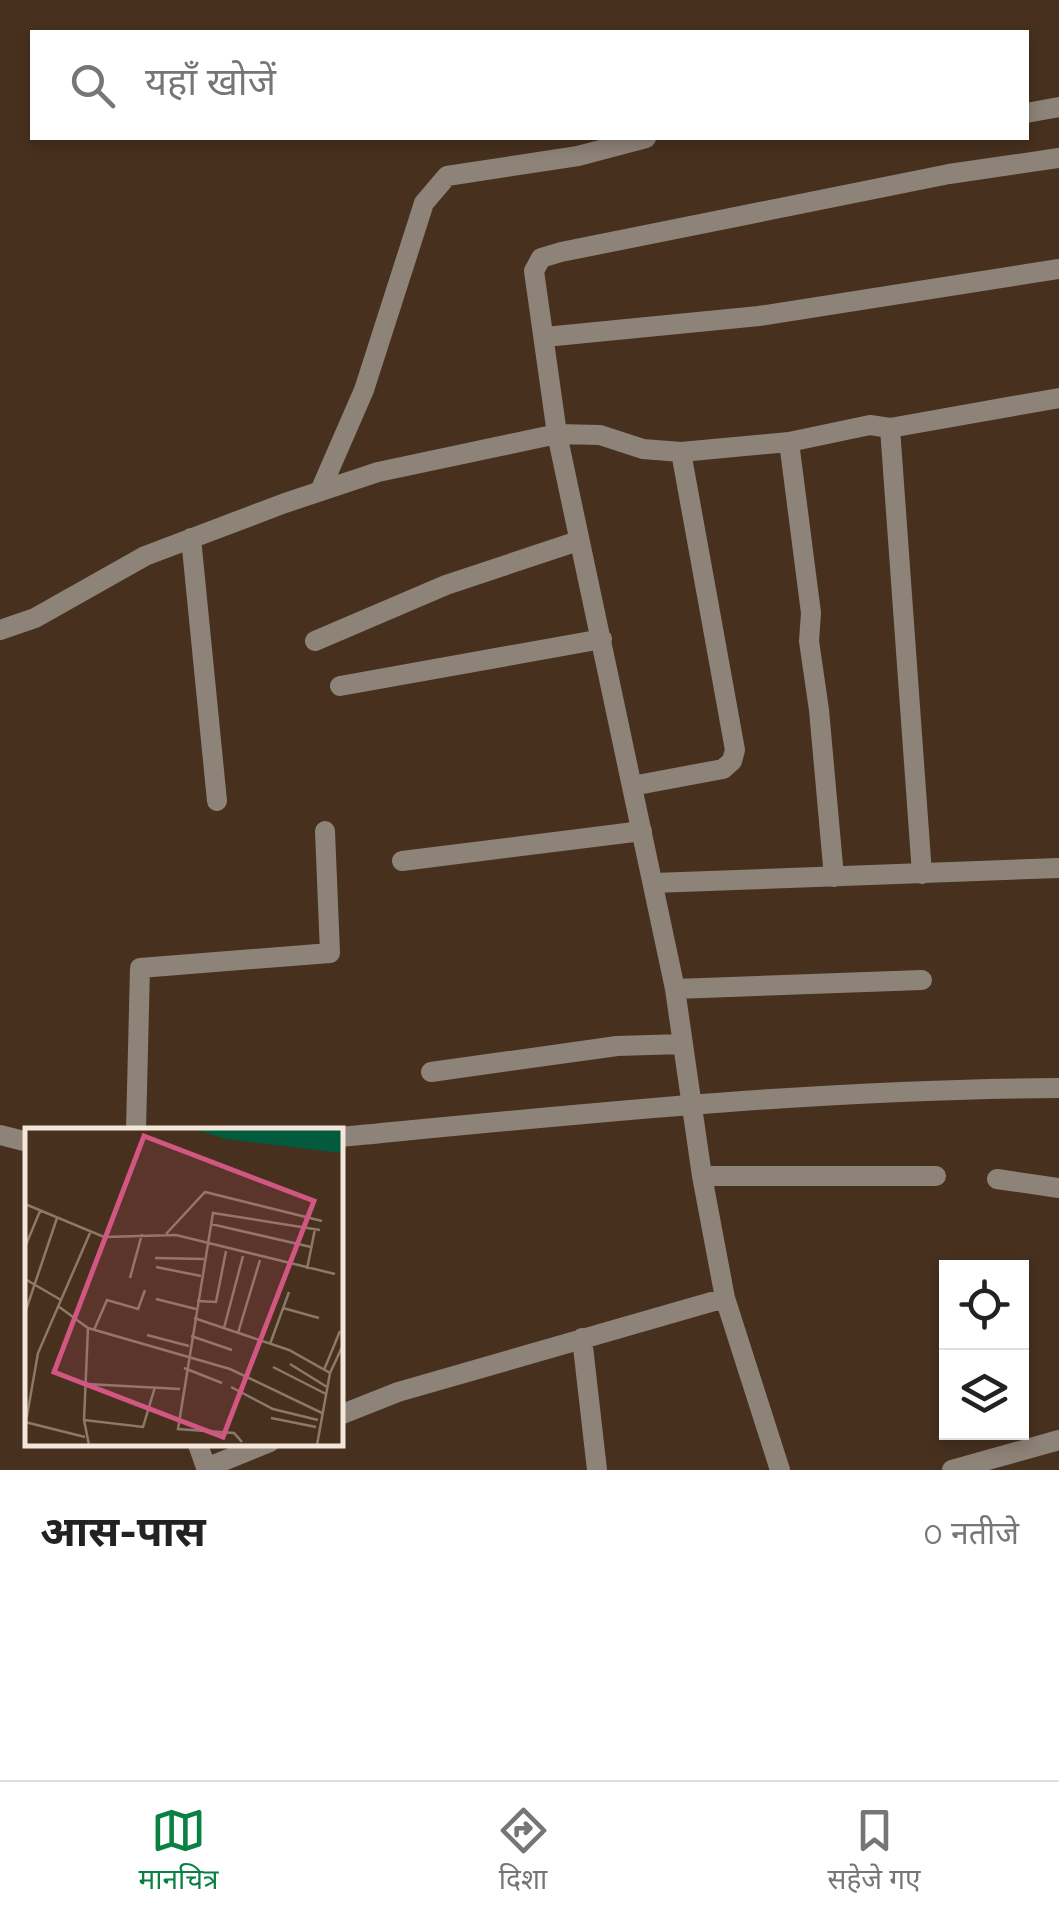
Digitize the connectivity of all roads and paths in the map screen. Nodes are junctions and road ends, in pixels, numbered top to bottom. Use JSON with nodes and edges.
{"nodes":[{"id":1,"x":1059,"y":108,"type":"edge"},
{"id":2,"x":1029,"y":112,"type":"edge"},
{"id":3,"x":638,"y":140,"type":"edge"},
{"id":4,"x":1059,"y":158,"type":"edge"},
{"id":5,"x":1059,"y":269,"type":"edge"},
{"id":6,"x":545,"y":337,"type":"junction"},
{"id":7,"x":1059,"y":398,"type":"edge"},
{"id":8,"x":890,"y":428,"type":"junction"},
{"id":9,"x":557,"y":434,"type":"junction"},
{"id":10,"x":789,"y":442,"type":"junction"},
{"id":11,"x":681,"y":452,"type":"junction"},
{"id":12,"x":320,"y":491,"type":"junction"},
{"id":13,"x":191,"y":538,"type":"junction"},
{"id":14,"x":578,"y":541,"type":"junction"},
{"id":15,"x":0,"y":630,"type":"edge"},
{"id":16,"x":602,"y":639,"type":"junction"},
{"id":17,"x":315,"y":641,"type":"dead end"},
{"id":18,"x":340,"y":686,"type":"dead end"},
{"id":19,"x":632,"y":786,"type":"junction"},
{"id":20,"x":217,"y":801,"type":"dead end"},
{"id":21,"x":325,"y":831,"type":"dead end"},
{"id":22,"x":642,"y":831,"type":"junction"},
{"id":23,"x":402,"y":861,"type":"dead end"},
{"id":24,"x":1059,"y":868,"type":"edge"},
{"id":25,"x":922,"y":874,"type":"junction"},
{"id":26,"x":834,"y":877,"type":"junction"},
{"id":27,"x":653,"y":883,"type":"junction"},
{"id":28,"x":922,"y":980,"type":"dead end"},
{"id":29,"x":675,"y":989,"type":"junction"},
{"id":30,"x":683,"y":1044,"type":"junction"},
{"id":31,"x":431,"y":1072,"type":"dead end"},
{"id":32,"x":1059,"y":1088,"type":"edge"},
{"id":33,"x":691,"y":1103,"type":"junction"},
{"id":34,"x":136,"y":1128,"type":"edge"},
{"id":35,"x":0,"y":1135,"type":"edge"},
{"id":36,"x":342,"y":1138,"type":"edge"},
{"id":37,"x":25,"y":1141,"type":"edge"},
{"id":38,"x":702,"y":1176,"type":"junction"},
{"id":39,"x":936,"y":1176,"type":"dead end"},
{"id":40,"x":997,"y":1179,"type":"dead end"},
{"id":41,"x":1059,"y":1188,"type":"edge"},
{"id":42,"x":725,"y":1298,"type":"junction"},
{"id":43,"x":582,"y":1338,"type":"junction"},
{"id":44,"x":342,"y":1414,"type":"edge"},
{"id":45,"x":1059,"y":1440,"type":"edge"},
{"id":46,"x":198,"y":1445,"type":"edge"},
{"id":47,"x":263,"y":1445,"type":"edge"},
{"id":48,"x":206,"y":1469,"type":"edge"},
{"id":49,"x":597,"y":1470,"type":"edge"},
{"id":50,"x":780,"y":1470,"type":"edge"},
{"id":51,"x":952,"y":1470,"type":"edge"}],
"edges":[{"from":1,"to":2,"type":"street"},
{"from":3,"to":12,"type":"street"},
{"from":4,"to":6,"type":"street"},
{"from":5,"to":6,"type":"street"},
{"from":6,"to":9,"type":"street"},
{"from":7,"to":8,"type":"street"},
{"from":8,"to":10,"type":"street"},
{"from":8,"to":25,"type":"street"},
{"from":9,"to":11,"type":"street"},
{"from":9,"to":12,"type":"street"},
{"from":9,"to":14,"type":"street"},
{"from":10,"to":11,"type":"street"},
{"from":10,"to":26,"type":"street"},
{"from":11,"to":19,"type":"street"},
{"from":12,"to":13,"type":"street"},
{"from":13,"to":15,"type":"street"},
{"from":13,"to":20,"type":"street"},
{"from":14,"to":16,"type":"street"},
{"from":14,"to":17,"type":"street"},
{"from":16,"to":18,"type":"street"},
{"from":16,"to":19,"type":"street"},
{"from":19,"to":22,"type":"street"},
{"from":21,"to":34,"type":"street"},
{"from":22,"to":23,"type":"street"},
{"from":22,"to":27,"type":"street"},
{"from":24,"to":25,"type":"street"},
{"from":25,"to":26,"type":"street"},
{"from":26,"to":27,"type":"street"},
{"from":27,"to":29,"type":"street"},
{"from":28,"to":29,"type":"street"},
{"from":29,"to":30,"type":"street"},
{"from":30,"to":31,"type":"street"},
{"from":30,"to":33,"type":"street"},
{"from":32,"to":33,"type":"street"},
{"from":33,"to":36,"type":"street"},
{"from":33,"to":38,"type":"street"},
{"from":35,"to":37,"type":"street"},
{"from":38,"to":39,"type":"street"},
{"from":38,"to":42,"type":"street"},
{"from":40,"to":41,"type":"street"},
{"from":42,"to":43,"type":"street"},
{"from":42,"to":50,"type":"street"},
{"from":43,"to":44,"type":"street"},
{"from":43,"to":49,"type":"street"},
{"from":45,"to":51,"type":"street"},
{"from":46,"to":48,"type":"street"},
{"from":47,"to":48,"type":"street"}]}
